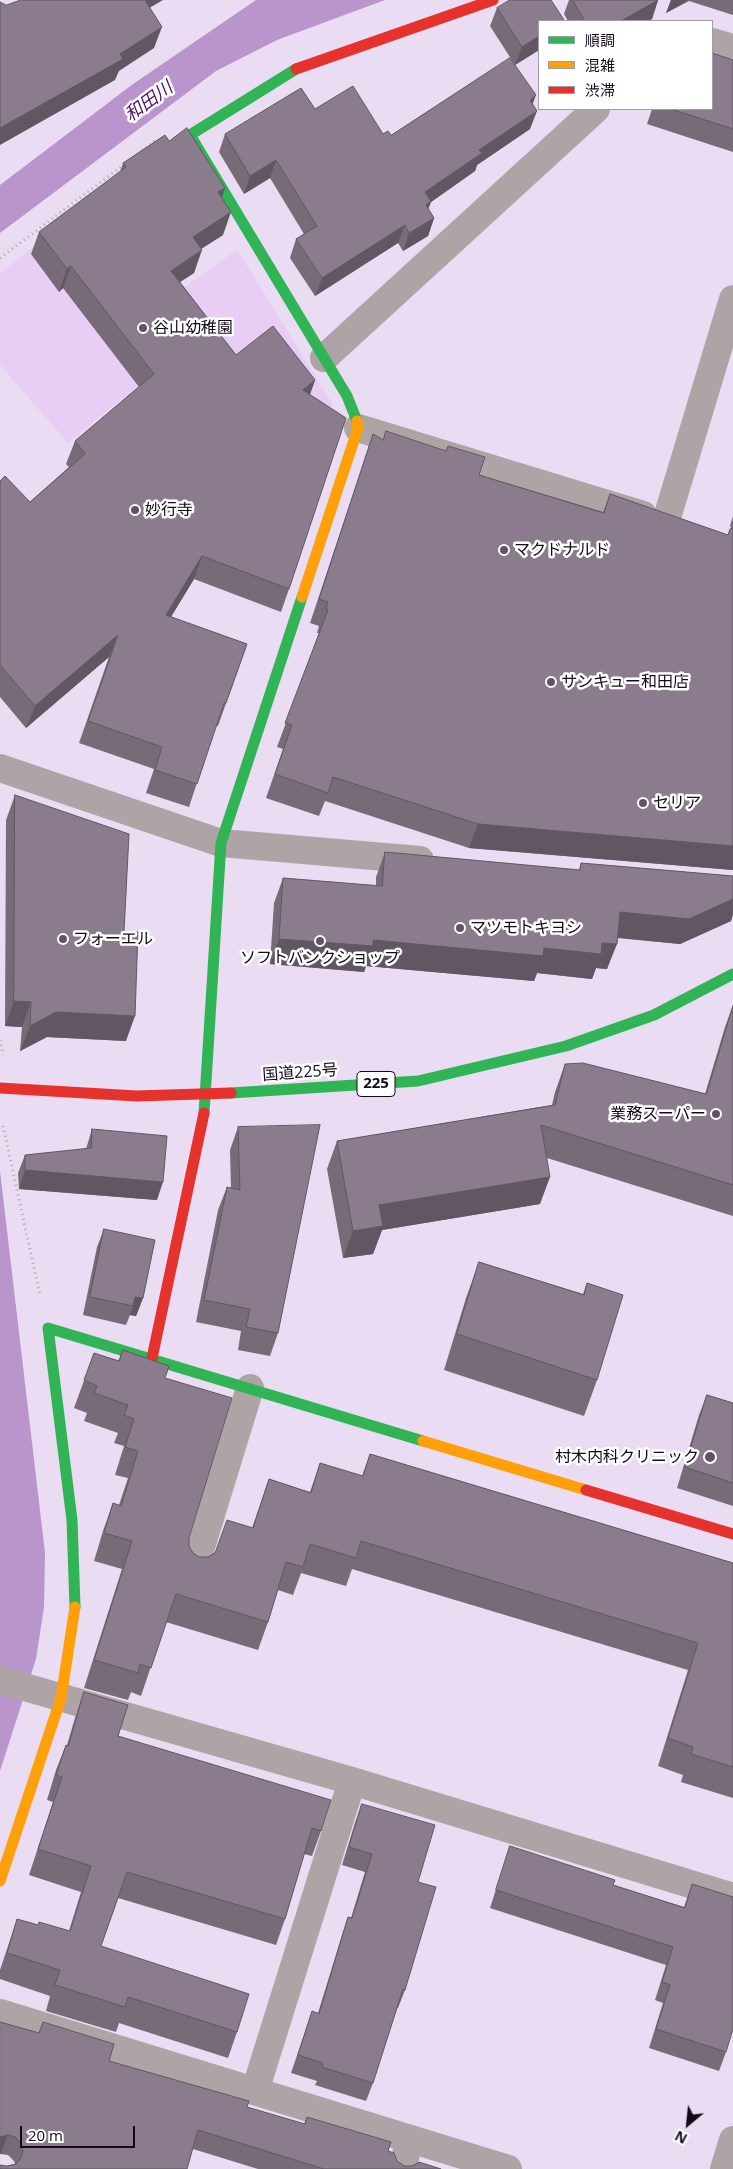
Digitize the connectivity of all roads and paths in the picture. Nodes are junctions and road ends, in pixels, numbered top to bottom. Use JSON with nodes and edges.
{"nodes":[{"id":1,"x":493,"y":0,"type":"edge"},
{"id":2,"x":713,"y":42,"type":"edge"},
{"id":3,"x":733,"y":48,"type":"edge"},
{"id":4,"x":595,"y":110,"type":"edge"},
{"id":5,"x":190,"y":135,"type":"junction"},
{"id":6,"x":141,"y":152,"type":"edge"},
{"id":7,"x":133,"y":158,"type":"edge"},
{"id":8,"x":0,"y":258,"type":"edge"},
{"id":9,"x":733,"y":299,"type":"edge"},
{"id":10,"x":324,"y":358,"type":"junction"},
{"id":11,"x":358,"y":428,"type":"junction"},
{"id":12,"x":666,"y":522,"type":"junction"},
{"id":13,"x":693,"y":530,"type":"edge"},
{"id":14,"x":0,"y":768,"type":"edge"},
{"id":15,"x":221,"y":843,"type":"junction"},
{"id":16,"x":447,"y":862,"type":"edge"},
{"id":17,"x":733,"y":974,"type":"edge"},
{"id":18,"x":0,"y":1040,"type":"edge"},
{"id":19,"x":3,"y":1055,"type":"dead end"},
{"id":20,"x":0,"y":1088,"type":"edge"},
{"id":21,"x":207,"y":1095,"type":"junction"},
{"id":22,"x":3,"y":1126,"type":"dead end"},
{"id":23,"x":48,"y":1328,"type":"junction"},
{"id":24,"x":152,"y":1358,"type":"junction"},
{"id":25,"x":250,"y":1388,"type":"junction"},
{"id":26,"x":733,"y":1534,"type":"edge"},
{"id":27,"x":194,"y":1570,"type":"edge"},
{"id":28,"x":0,"y":1680,"type":"edge"},
{"id":29,"x":61,"y":1698,"type":"junction"},
{"id":30,"x":352,"y":1781,"type":"junction"},
{"id":31,"x":0,"y":1881,"type":"edge"},
{"id":32,"x":733,"y":1897,"type":"edge"},
{"id":33,"x":0,"y":2014,"type":"edge"},
{"id":34,"x":255,"y":2091,"type":"junction"},
{"id":35,"x":410,"y":2139,"type":"junction"},
{"id":36,"x":733,"y":2140,"type":"edge"},
{"id":37,"x":402,"y":2169,"type":"edge"},
{"id":38,"x":508,"y":2169,"type":"edge"},
{"id":39,"x":724,"y":2169,"type":"edge"}],
"edges":[{"from":1,"to":5,"type":"main road"},
{"from":2,"to":3,"type":"street"},
{"from":4,"to":10,"type":"street"},
{"from":5,"to":6,"type":"path"},
{"from":5,"to":10,"type":"main road"},
{"from":7,"to":8,"type":"path"},
{"from":9,"to":12,"type":"street"},
{"from":10,"to":11,"type":"main road"},
{"from":11,"to":12,"type":"street"},
{"from":11,"to":15,"type":"main road"},
{"from":12,"to":13,"type":"street"},
{"from":14,"to":15,"type":"street"},
{"from":15,"to":16,"type":"street"},
{"from":15,"to":21,"type":"main road"},
{"from":17,"to":21,"type":"main road","name":"国道225号","number":"225"},
{"from":18,"to":19,"type":"path"},
{"from":20,"to":21,"type":"main road","name":"国道225号","number":"225"},
{"from":21,"to":24,"type":"main road"},
{"from":22,"to":23,"type":"path"},
{"from":23,"to":24,"type":"main road"},
{"from":23,"to":29,"type":"main road"},
{"from":24,"to":25,"type":"main road"},
{"from":25,"to":26,"type":"main road"},
{"from":25,"to":27,"type":"street"},
{"from":28,"to":29,"type":"street"},
{"from":29,"to":30,"type":"street"},
{"from":29,"to":31,"type":"main road"},
{"from":30,"to":32,"type":"street"},
{"from":30,"to":34,"type":"street"},
{"from":33,"to":34,"type":"street"},
{"from":34,"to":35,"type":"street"},
{"from":35,"to":37,"type":"street"},
{"from":35,"to":38,"type":"street"},
{"from":36,"to":39,"type":"street"}]}
